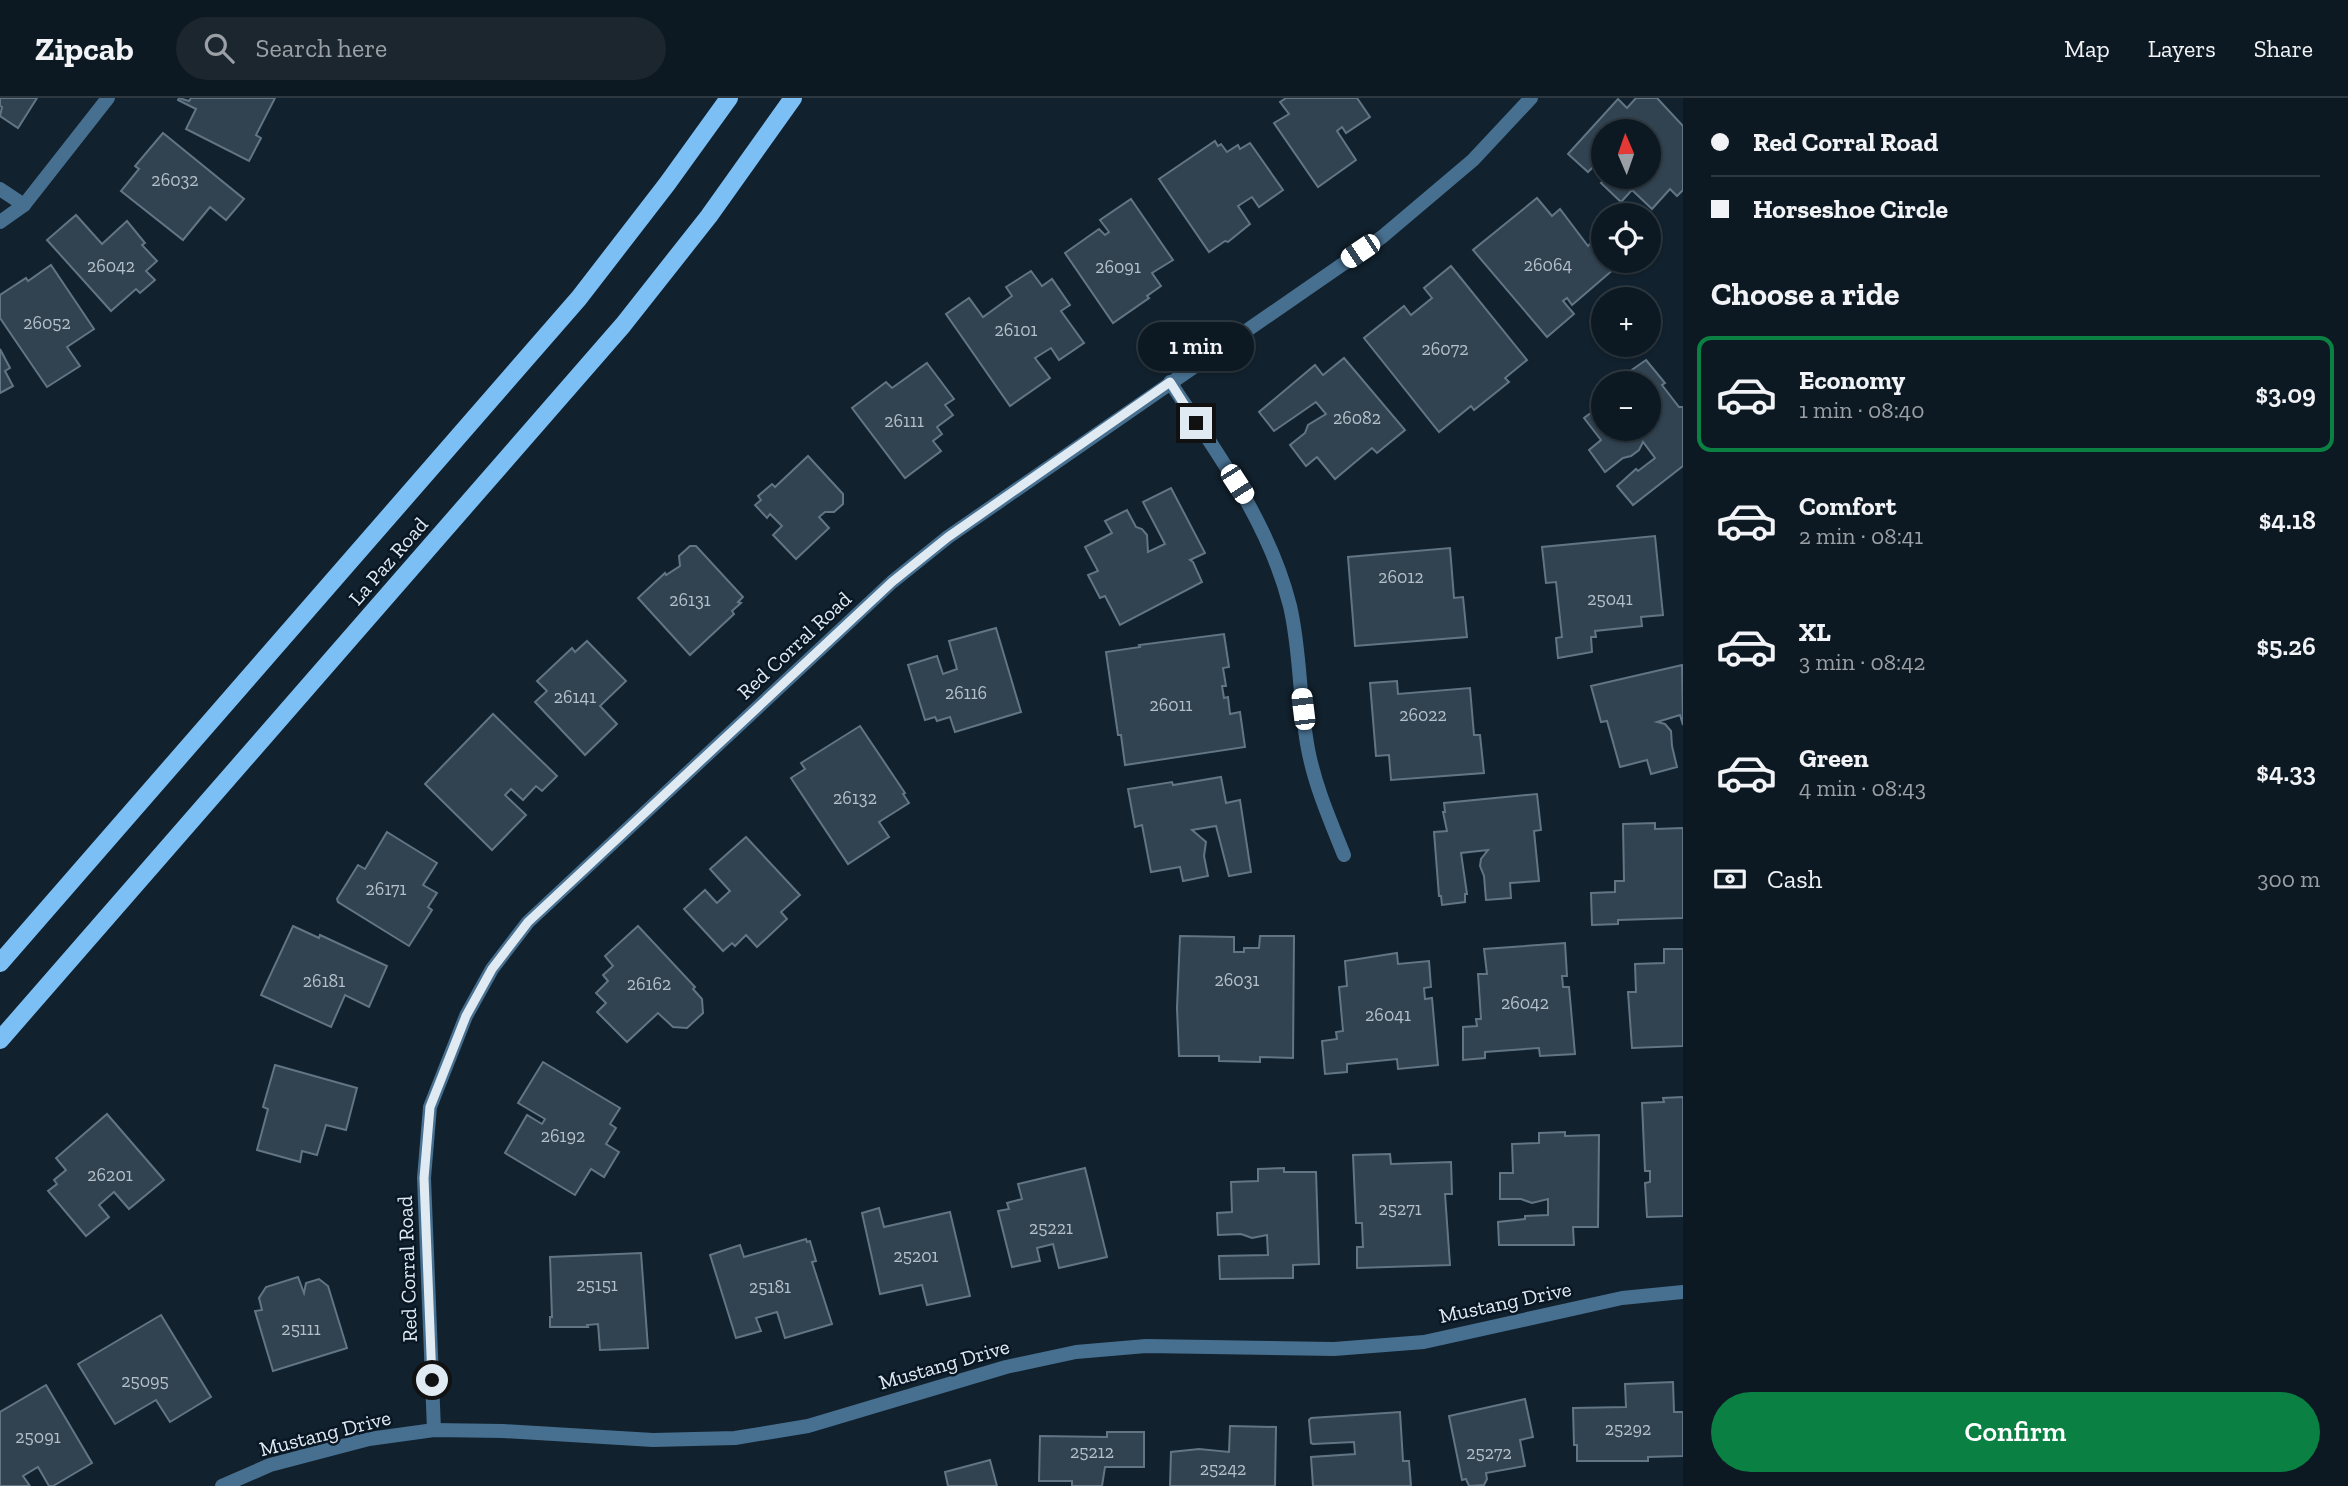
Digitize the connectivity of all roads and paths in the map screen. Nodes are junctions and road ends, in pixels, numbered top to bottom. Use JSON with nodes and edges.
{"nodes":[{"id":1,"x":108,"y":98,"type":"edge"},
{"id":2,"x":729,"y":98,"type":"edge"},
{"id":3,"x":793,"y":98,"type":"edge"},
{"id":4,"x":1531,"y":98,"type":"edge"},
{"id":5,"x":0,"y":189,"type":"edge"},
{"id":6,"x":24,"y":205,"type":"junction"},
{"id":7,"x":0,"y":222,"type":"edge"},
{"id":8,"x":1170,"y":382,"type":"junction"},
{"id":9,"x":1344,"y":855,"type":"dead end"},
{"id":10,"x":0,"y":963,"type":"edge"},
{"id":11,"x":0,"y":1040,"type":"edge"},
{"id":12,"x":1683,"y":1292,"type":"edge"},
{"id":13,"x":434,"y":1430,"type":"junction"},
{"id":14,"x":222,"y":1486,"type":"edge"}],
"edges":[{"from":1,"to":6,"type":"street"},
{"from":2,"to":10,"type":"main road","name":"La Paz Road"},
{"from":3,"to":11,"type":"main road","name":"La Paz Road"},
{"from":4,"to":8,"type":"street","name":"Red Corral Road"},
{"from":5,"to":6,"type":"street"},
{"from":6,"to":7,"type":"street"},
{"from":8,"to":9,"type":"street"},
{"from":8,"to":13,"type":"street","name":"Red Corral Road"},
{"from":12,"to":13,"type":"street","name":"Mustang Drive"},
{"from":13,"to":14,"type":"street","name":"Mustang Drive"}]}
